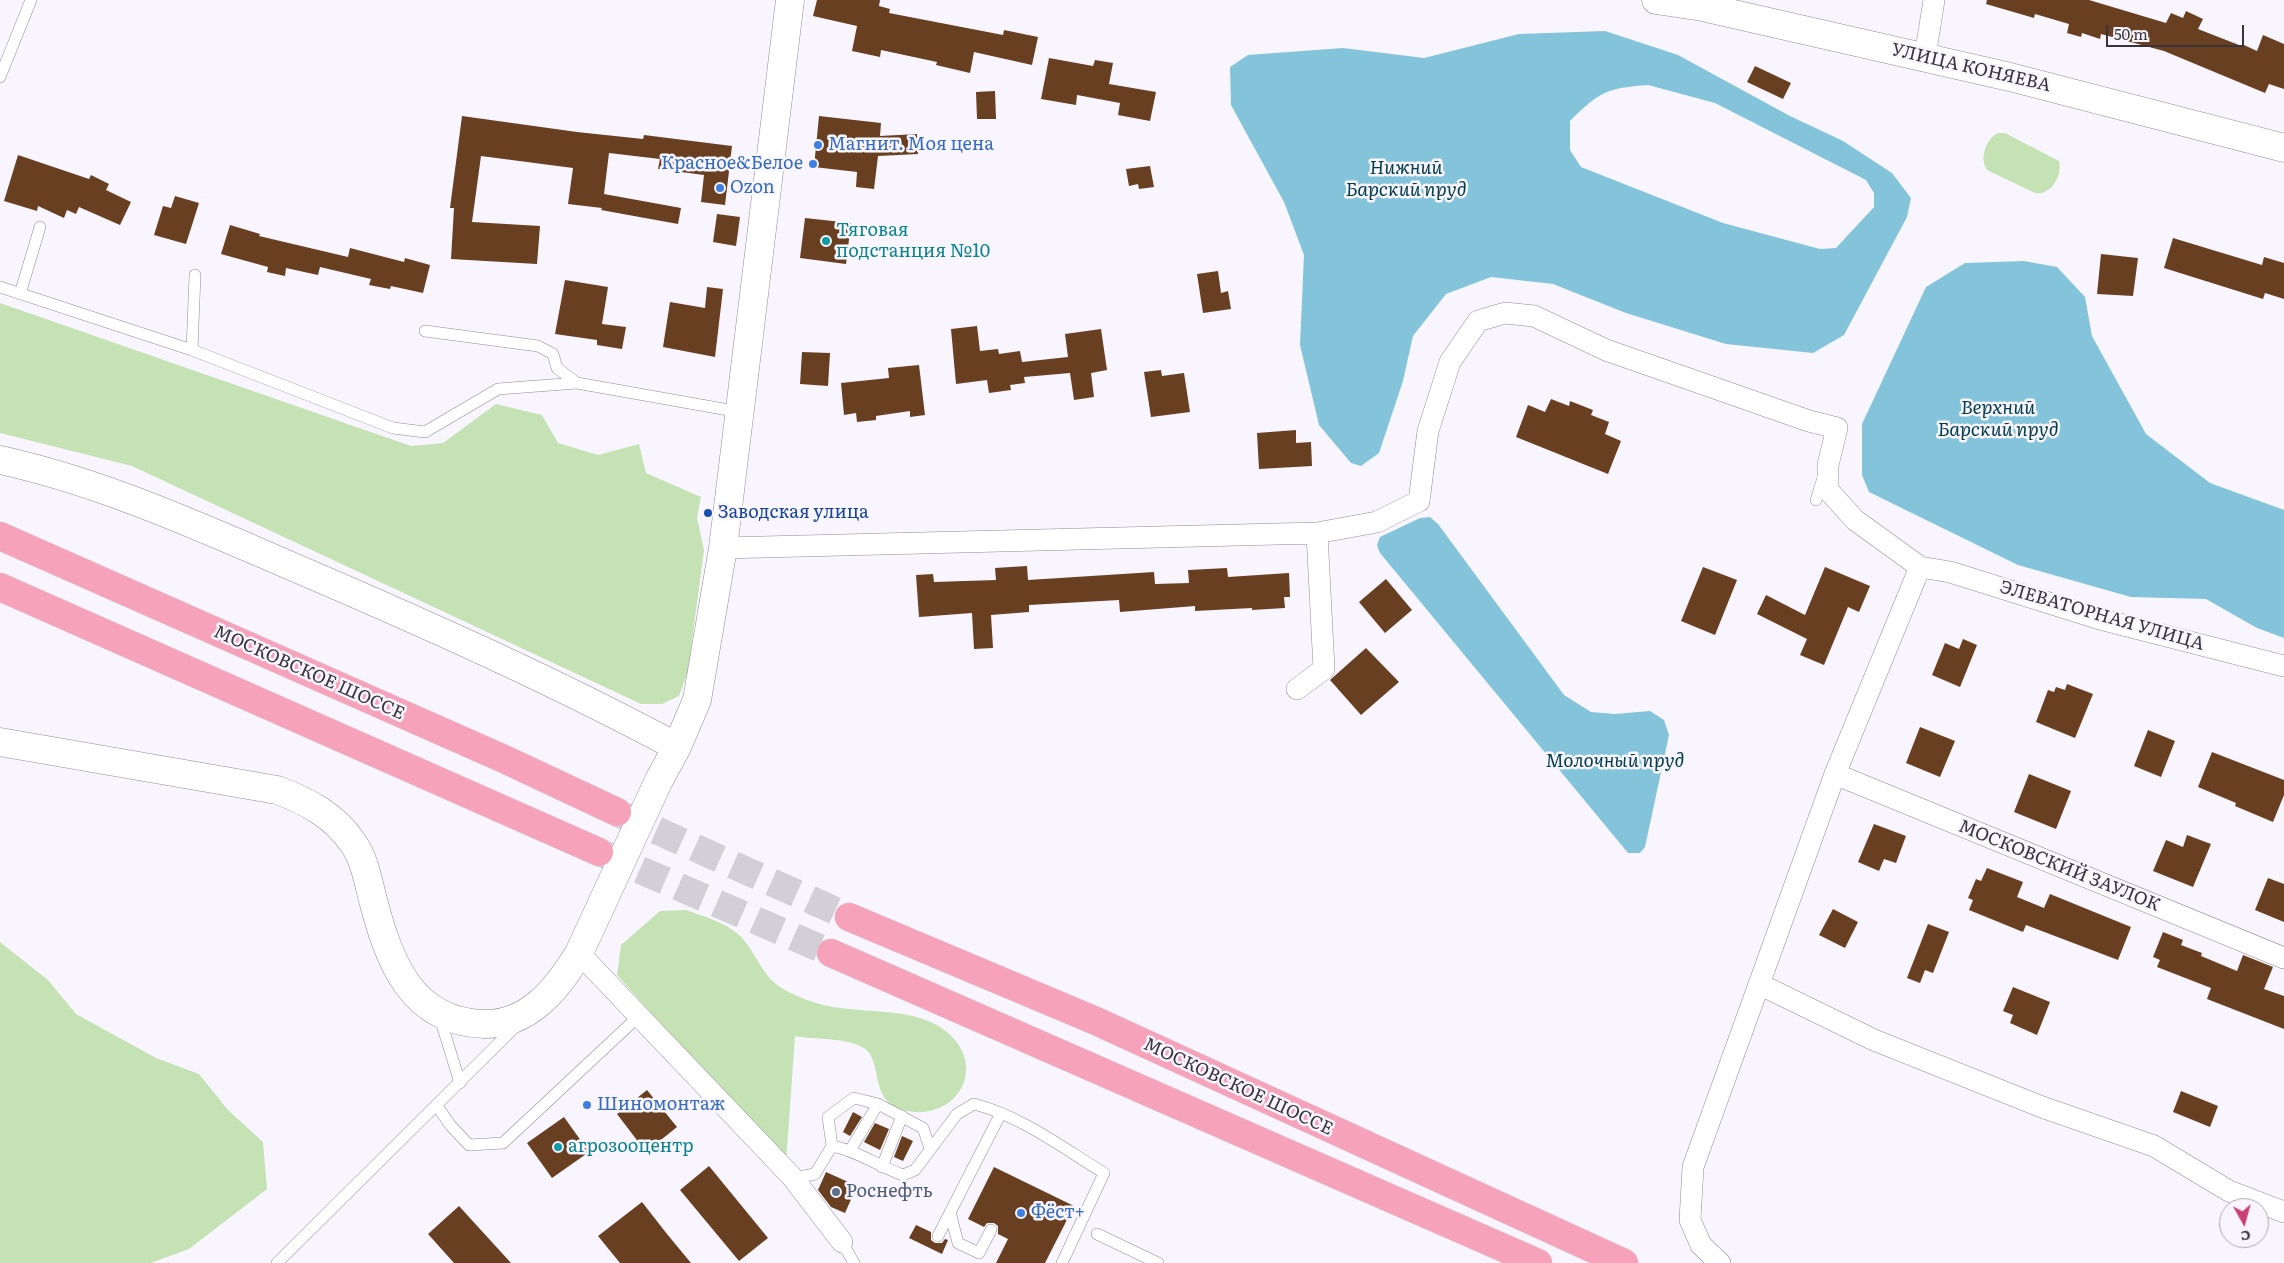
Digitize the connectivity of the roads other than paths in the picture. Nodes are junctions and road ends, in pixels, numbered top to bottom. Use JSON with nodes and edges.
{"nodes":[{"id":1,"x":31,"y":0,"type":"edge"},
{"id":2,"x":790,"y":0,"type":"edge"},
{"id":3,"x":1656,"y":0,"type":"edge"},
{"id":4,"x":1934,"y":0,"type":"edge"},
{"id":5,"x":1925,"y":57,"type":"junction"},
{"id":6,"x":0,"y":77,"type":"edge"},
{"id":7,"x":2284,"y":148,"type":"edge"},
{"id":8,"x":40,"y":227,"type":"dead end"},
{"id":9,"x":195,"y":274,"type":"dead end"},
{"id":10,"x":0,"y":287,"type":"edge"},
{"id":11,"x":20,"y":294,"type":"junction"},
{"id":12,"x":425,"y":331,"type":"dead end"},
{"id":13,"x":192,"y":350,"type":"junction"},
{"id":14,"x":577,"y":383,"type":"junction"},
{"id":15,"x":740,"y":412,"type":"junction"},
{"id":16,"x":0,"y":460,"type":"edge"},
{"id":17,"x":1828,"y":465,"type":"junction"},
{"id":18,"x":1816,"y":500,"type":"dead end"},
{"id":19,"x":1428,"y":506,"type":"dead end"},
{"id":20,"x":1377,"y":522,"type":"junction"},
{"id":21,"x":1318,"y":533,"type":"junction"},
{"id":22,"x":0,"y":536,"type":"edge"},
{"id":23,"x":723,"y":548,"type":"junction"},
{"id":24,"x":1920,"y":566,"type":"junction"},
{"id":25,"x":0,"y":587,"type":"edge"},
{"id":26,"x":2284,"y":666,"type":"edge"},
{"id":27,"x":1297,"y":689,"type":"dead end"},
{"id":28,"x":0,"y":742,"type":"edge"},
{"id":29,"x":677,"y":747,"type":"junction"},
{"id":30,"x":1835,"y":774,"type":"junction"},
{"id":31,"x":618,"y":812,"type":"tunnel mouth"},
{"id":32,"x":599,"y":852,"type":"tunnel mouth"},
{"id":33,"x":850,"y":917,"type":"tunnel mouth"},
{"id":34,"x":579,"y":953,"type":"junction"},
{"id":35,"x":831,"y":953,"type":"tunnel mouth"},
{"id":36,"x":2284,"y":958,"type":"edge"},
{"id":37,"x":1760,"y":984,"type":"junction"},
{"id":38,"x":532,"y":1010,"type":"junction"},
{"id":39,"x":440,"y":1015,"type":"junction"},
{"id":40,"x":640,"y":1015,"type":"junction"},
{"id":41,"x":460,"y":1082,"type":"junction"},
{"id":42,"x":878,"y":1104,"type":"junction"},
{"id":43,"x":437,"y":1106,"type":"junction"},
{"id":44,"x":1001,"y":1113,"type":"junction"},
{"id":45,"x":902,"y":1116,"type":"junction"},
{"id":46,"x":832,"y":1146,"type":"junction"},
{"id":47,"x":930,"y":1148,"type":"junction"},
{"id":48,"x":851,"y":1149,"type":"junction"},
{"id":49,"x":882,"y":1167,"type":"junction"},
{"id":50,"x":793,"y":1178,"type":"junction"},
{"id":51,"x":950,"y":1212,"type":"junction"},
{"id":52,"x":2284,"y":1212,"type":"edge"},
{"id":53,"x":991,"y":1230,"type":"dead end"},
{"id":54,"x":1097,"y":1234,"type":"dead end"},
{"id":55,"x":938,"y":1236,"type":"dead end"},
{"id":56,"x":842,"y":1242,"type":"joint"},
{"id":57,"x":277,"y":1263,"type":"edge"},
{"id":58,"x":854,"y":1263,"type":"edge"},
{"id":59,"x":1062,"y":1263,"type":"edge"},
{"id":60,"x":1158,"y":1263,"type":"edge"},
{"id":61,"x":1538,"y":1263,"type":"edge"},
{"id":62,"x":1624,"y":1263,"type":"edge"},
{"id":63,"x":1720,"y":1263,"type":"edge"}],
"edges":[{"from":1,"to":6,"type":"lane"},
{"from":2,"to":15,"type":"street"},
{"from":3,"to":5,"type":"street","name":"УЛИЦА КОНЯЕВА"},
{"from":4,"to":5,"type":"street"},
{"from":5,"to":7,"type":"street","name":"УЛИЦА КОНЯЕВА"},
{"from":8,"to":11,"type":"lane"},
{"from":9,"to":13,"type":"lane"},
{"from":10,"to":11,"type":"lane"},
{"from":11,"to":13,"type":"lane"},
{"from":12,"to":14,"type":"lane"},
{"from":13,"to":14,"type":"lane"},
{"from":14,"to":15,"type":"lane"},
{"from":15,"to":23,"type":"street"},
{"from":16,"to":29,"type":"street"},
{"from":17,"to":18,"type":"lane"},
{"from":17,"to":20,"type":"street"},
{"from":17,"to":24,"type":"street"},
{"from":19,"to":20,"type":"lane"},
{"from":20,"to":21,"type":"street"},
{"from":21,"to":23,"type":"street"},
{"from":21,"to":27,"type":"street"},
{"from":22,"to":31,"type":"highway","name":"МОСКОВСКОЕ ШОССЕ"},
{"from":23,"to":29,"type":"street"},
{"from":24,"to":26,"type":"street","name":"ЭЛЕВАТОРНАЯ УЛИЦА"},
{"from":24,"to":30,"type":"street"},
{"from":25,"to":32,"type":"highway"},
{"from":28,"to":39,"type":"street"},
{"from":29,"to":34,"type":"street"},
{"from":30,"to":36,"type":"street","name":"МОСКОВСКИЙ ЗАУЛОК"},
{"from":30,"to":37,"type":"street"},
{"from":33,"to":62,"type":"highway","name":"МОСКОВСКОЕ ШОССЕ"},
{"from":34,"to":38,"type":"street"},
{"from":34,"to":40,"type":"street"},
{"from":35,"to":61,"type":"highway"},
{"from":37,"to":52,"type":"street"},
{"from":37,"to":63,"type":"street"},
{"from":38,"to":39,"type":"street"},
{"from":38,"to":41,"type":"lane"},
{"from":39,"to":41,"type":"lane"},
{"from":40,"to":43,"type":"lane"},
{"from":40,"to":50,"type":"street"},
{"from":41,"to":43,"type":"lane"},
{"from":42,"to":45,"type":"lane"},
{"from":42,"to":46,"type":"lane"},
{"from":42,"to":48,"type":"lane"},
{"from":43,"to":57,"type":"lane"},
{"from":44,"to":47,"type":"lane"},
{"from":44,"to":51,"type":"lane"},
{"from":44,"to":59,"type":"lane"},
{"from":45,"to":47,"type":"lane"},
{"from":45,"to":49,"type":"lane"},
{"from":46,"to":48,"type":"lane"},
{"from":46,"to":50,"type":"lane"},
{"from":47,"to":49,"type":"lane"},
{"from":48,"to":49,"type":"lane"},
{"from":50,"to":56,"type":"street"},
{"from":51,"to":53,"type":"lane"},
{"from":51,"to":55,"type":"lane"},
{"from":54,"to":60,"type":"lane"},
{"from":56,"to":58,"type":"lane"}]}
